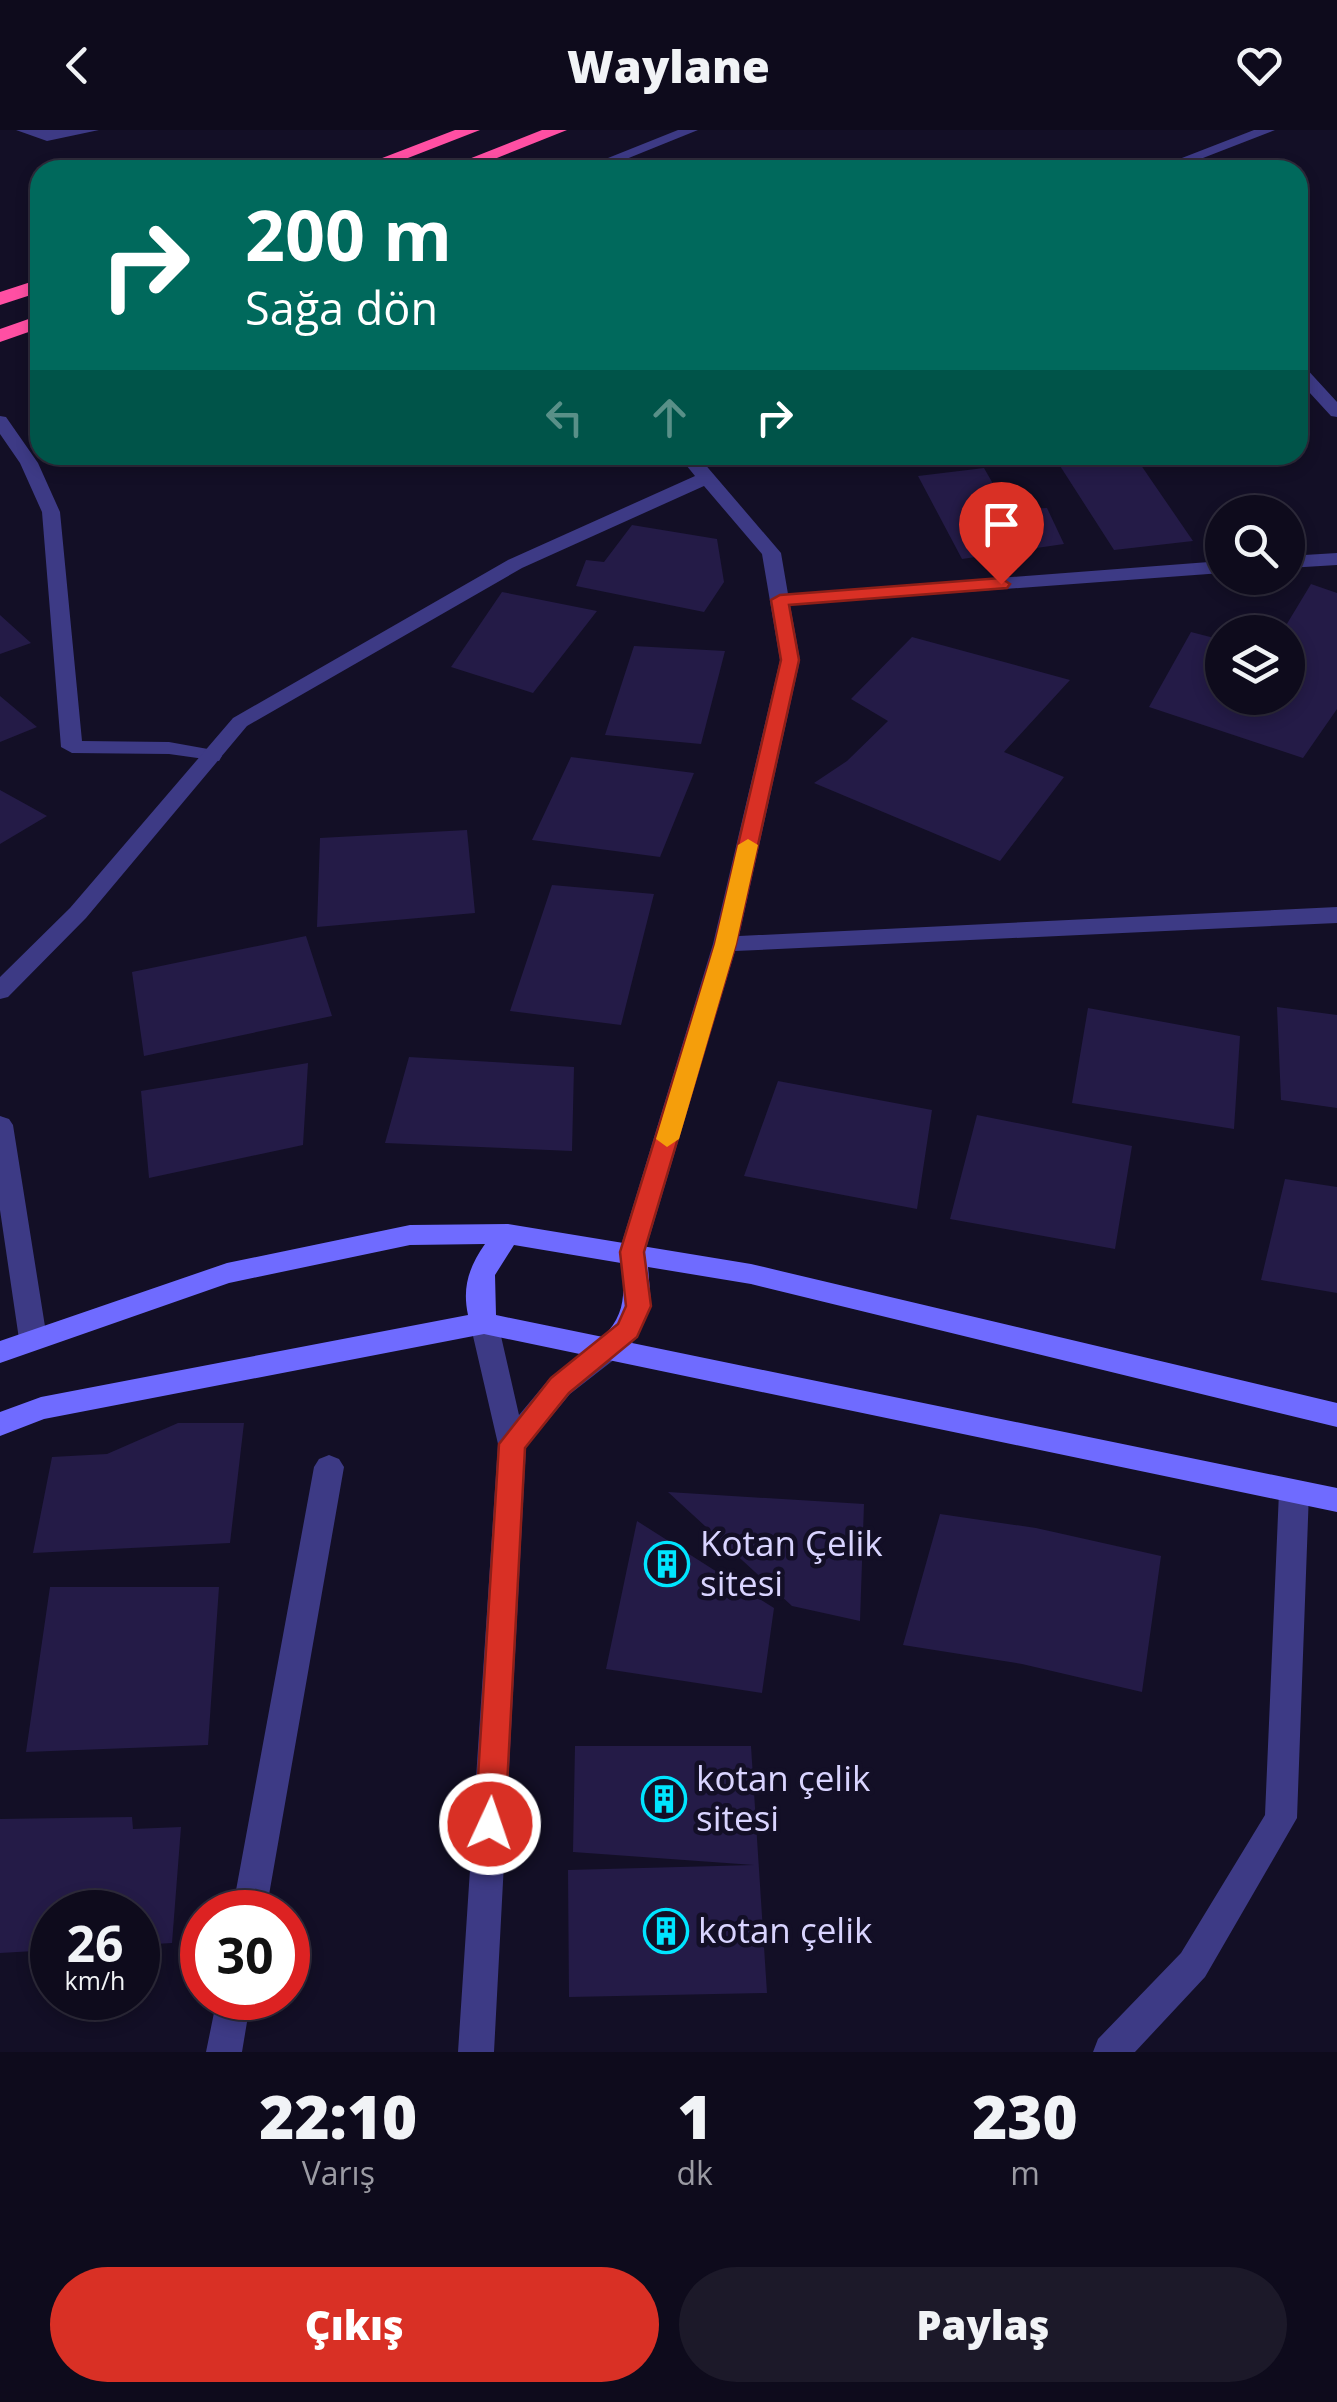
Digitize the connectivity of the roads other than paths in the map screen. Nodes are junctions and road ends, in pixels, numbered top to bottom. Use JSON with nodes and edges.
{"nodes":[{"id":1,"x":23,"y":130,"type":"edge"},
{"id":2,"x":92,"y":130,"type":"edge"},
{"id":3,"x":471,"y":130,"type":"edge"},
{"id":4,"x":558,"y":130,"type":"edge"},
{"id":5,"x":691,"y":130,"type":"edge"},
{"id":6,"x":1268,"y":130,"type":"edge"},
{"id":7,"x":388,"y":160,"type":"edge"},
{"id":8,"x":477,"y":160,"type":"edge"},
{"id":9,"x":611,"y":160,"type":"edge"},
{"id":10,"x":1186,"y":160,"type":"edge"},
{"id":11,"x":30,"y":288,"type":"edge"},
{"id":12,"x":0,"y":299,"type":"edge"},
{"id":13,"x":30,"y":325,"type":"edge"},
{"id":14,"x":0,"y":336,"type":"edge"},
{"id":15,"x":1308,"y":381,"type":"edge"},
{"id":16,"x":1337,"y":412,"type":"edge"},
{"id":17,"x":0,"y":421,"type":"edge"},
{"id":18,"x":691,"y":465,"type":"edge"},
{"id":19,"x":701,"y":465,"type":"edge"},
{"id":20,"x":1337,"y":559,"type":"edge"},
{"id":21,"x":1305,"y":561,"type":"edge"},
{"id":22,"x":1205,"y":568,"type":"edge"},
{"id":23,"x":780,"y":600,"type":"junction"},
{"id":24,"x":211,"y":756,"type":"junction"},
{"id":25,"x":1337,"y":915,"type":"edge"},
{"id":26,"x":725,"y":944,"type":"junction"},
{"id":27,"x":0,"y":991,"type":"edge"},
{"id":28,"x":0,"y":1124,"type":"edge"},
{"id":29,"x":508,"y":1234,"type":"junction"},
{"id":30,"x":632,"y":1252,"type":"junction"},
{"id":31,"x":484,"y":1323,"type":"junction"},
{"id":32,"x":33,"y":1339,"type":"junction"},
{"id":33,"x":610,"y":1347,"type":"junction"},
{"id":34,"x":0,"y":1352,"type":"edge"},
{"id":35,"x":1337,"y":1415,"type":"edge"},
{"id":36,"x":0,"y":1424,"type":"edge"},
{"id":37,"x":512,"y":1444,"type":"junction"},
{"id":38,"x":328,"y":1467,"type":"dead end"},
{"id":39,"x":1294,"y":1492,"type":"junction"},
{"id":40,"x":1337,"y":1500,"type":"edge"},
{"id":41,"x":253,"y":1890,"type":"edge"},
{"id":42,"x":230,"y":2020,"type":"edge"},
{"id":43,"x":224,"y":2052,"type":"edge"},
{"id":44,"x":476,"y":2052,"type":"edge"},
{"id":45,"x":1111,"y":2052,"type":"edge"}],
"edges":[{"from":1,"to":2,"type":"street"},
{"from":3,"to":7,"type":"highway"},
{"from":4,"to":8,"type":"highway"},
{"from":5,"to":9,"type":"street"},
{"from":6,"to":10,"type":"street"},
{"from":11,"to":12,"type":"highway"},
{"from":13,"to":14,"type":"highway"},
{"from":15,"to":16,"type":"street"},
{"from":17,"to":24,"type":"street"},
{"from":18,"to":24,"type":"street"},
{"from":19,"to":23,"type":"street"},
{"from":20,"to":21,"type":"street"},
{"from":22,"to":23,"type":"street"},
{"from":23,"to":26,"type":"street"},
{"from":24,"to":27,"type":"street"},
{"from":25,"to":26,"type":"street"},
{"from":26,"to":30,"type":"street"},
{"from":28,"to":32,"type":"street"},
{"from":29,"to":30,"type":"main road"},
{"from":29,"to":31,"type":"main road"},
{"from":29,"to":32,"type":"main road"},
{"from":30,"to":33,"type":"main road"},
{"from":30,"to":35,"type":"main road"},
{"from":31,"to":33,"type":"main road"},
{"from":31,"to":36,"type":"main road"},
{"from":31,"to":37,"type":"street"},
{"from":32,"to":34,"type":"main road"},
{"from":33,"to":37,"type":"street"},
{"from":33,"to":39,"type":"main road"},
{"from":37,"to":44,"type":"street"},
{"from":38,"to":41,"type":"street"},
{"from":39,"to":40,"type":"main road"},
{"from":39,"to":45,"type":"street"},
{"from":42,"to":43,"type":"street"}]}
